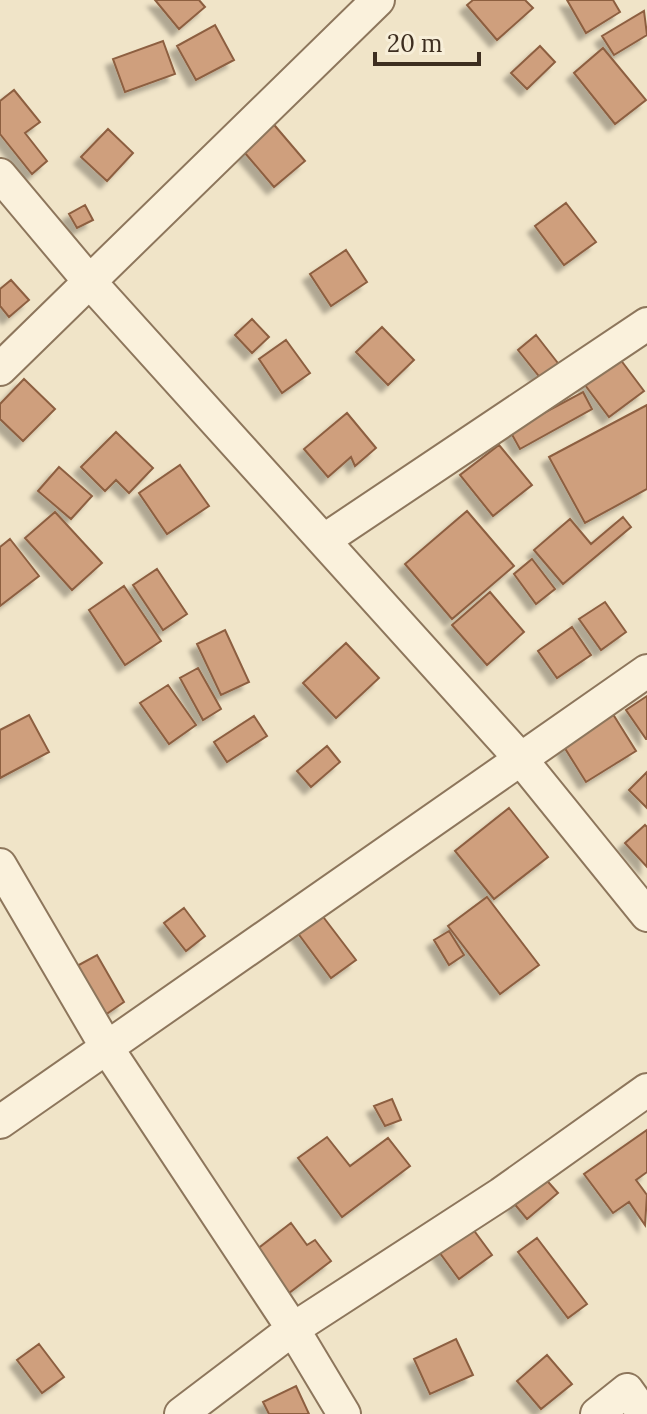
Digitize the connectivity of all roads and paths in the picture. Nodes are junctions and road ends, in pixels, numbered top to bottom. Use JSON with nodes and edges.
{"nodes":[{"id":1,"x":378,"y":0,"type":"edge"},
{"id":2,"x":0,"y":175,"type":"edge"},
{"id":3,"x":89,"y":281,"type":"junction"},
{"id":4,"x":647,"y":324,"type":"edge"},
{"id":5,"x":0,"y":369,"type":"edge"},
{"id":6,"x":326,"y":539,"type":"junction"},
{"id":7,"x":647,"y":671,"type":"edge"},
{"id":8,"x":519,"y":757,"type":"junction"},
{"id":9,"x":0,"y":865,"type":"edge"},
{"id":10,"x":647,"y":915,"type":"edge"},
{"id":11,"x":107,"y":1048,"type":"junction"},
{"id":12,"x":647,"y":1090,"type":"edge"},
{"id":13,"x":0,"y":1122,"type":"edge"},
{"id":14,"x":293,"y":1329,"type":"junction"},
{"id":15,"x":181,"y":1414,"type":"edge"},
{"id":16,"x":344,"y":1414,"type":"edge"},
{"id":17,"x":597,"y":1414,"type":"edge"},
{"id":18,"x":644,"y":1414,"type":"edge"}],
"edges":[{"from":1,"to":3,"type":"street"},
{"from":2,"to":3,"type":"street"},
{"from":3,"to":5,"type":"street"},
{"from":3,"to":6,"type":"street"},
{"from":4,"to":6,"type":"street"},
{"from":6,"to":8,"type":"street"},
{"from":7,"to":8,"type":"street"},
{"from":8,"to":10,"type":"street"},
{"from":8,"to":11,"type":"street"},
{"from":9,"to":11,"type":"street"},
{"from":11,"to":13,"type":"street"},
{"from":11,"to":14,"type":"street"},
{"from":12,"to":14,"type":"street"},
{"from":14,"to":15,"type":"street"},
{"from":14,"to":16,"type":"street"},
{"from":17,"to":18,"type":"street"}]}
